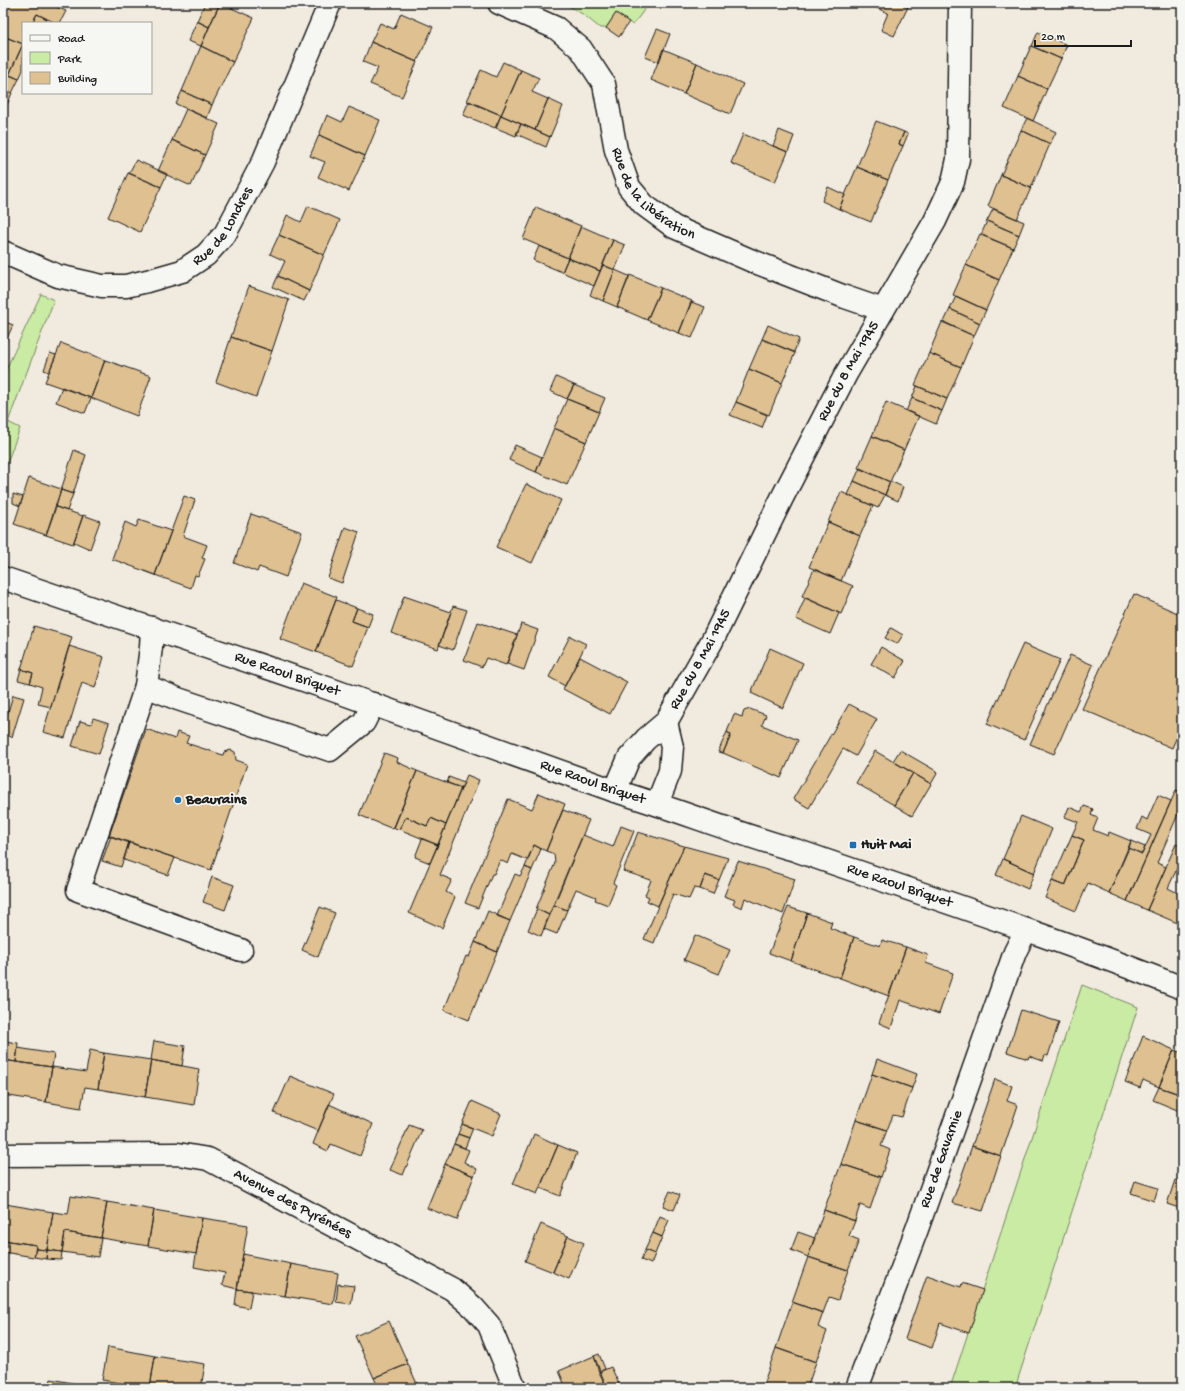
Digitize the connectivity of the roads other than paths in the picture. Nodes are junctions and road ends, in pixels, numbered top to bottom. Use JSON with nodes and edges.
{"nodes":[{"id":1,"x":330,"y":3,"type":"edge"},
{"id":2,"x":499,"y":3,"type":"edge"},
{"id":3,"x":960,"y":3,"type":"edge"},
{"id":4,"x":3,"y":252,"type":"edge"},
{"id":5,"x":883,"y":310,"type":"junction"},
{"id":6,"x":3,"y":578,"type":"edge"},
{"id":7,"x":152,"y":628,"type":"junction"},
{"id":8,"x":146,"y":686,"type":"junction"},
{"id":9,"x":372,"y":704,"type":"junction"},
{"id":10,"x":666,"y":722,"type":"junction"},
{"id":11,"x":616,"y":791,"type":"junction"},
{"id":12,"x":657,"y":804,"type":"junction"},
{"id":13,"x":1026,"y":930,"type":"junction"},
{"id":14,"x":241,"y":950,"type":"dead end"},
{"id":15,"x":1182,"y":988,"type":"edge"},
{"id":16,"x":3,"y":1155,"type":"edge"},
{"id":17,"x":515,"y":1388,"type":"edge"},
{"id":18,"x":858,"y":1388,"type":"edge"}],
"edges":[{"from":1,"to":4,"type":"street","name":"Rue de Londres"},
{"from":2,"to":5,"type":"street","name":"Rue de la Libération"},
{"from":3,"to":5,"type":"street","name":"Rue du 8 Mai 1945"},
{"from":5,"to":10,"type":"street","name":"Rue du 8 Mai 1945"},
{"from":6,"to":7,"type":"street","name":"Rue Raoul Briquet"},
{"from":7,"to":8,"type":"street"},
{"from":7,"to":9,"type":"street","name":"Rue Raoul Briquet"},
{"from":8,"to":9,"type":"street"},
{"from":8,"to":14,"type":"street"},
{"from":9,"to":11,"type":"street","name":"Rue Raoul Briquet"},
{"from":10,"to":11,"type":"street"},
{"from":10,"to":12,"type":"street"},
{"from":11,"to":12,"type":"street","name":"Rue Raoul Briquet"},
{"from":12,"to":13,"type":"street","name":"Rue Raoul Briquet"},
{"from":13,"to":15,"type":"street","name":"Rue Raoul Briquet"},
{"from":13,"to":18,"type":"street","name":"Rue de Gavarnie"},
{"from":16,"to":17,"type":"street","name":"Avenue des Pyrénées"}]}
